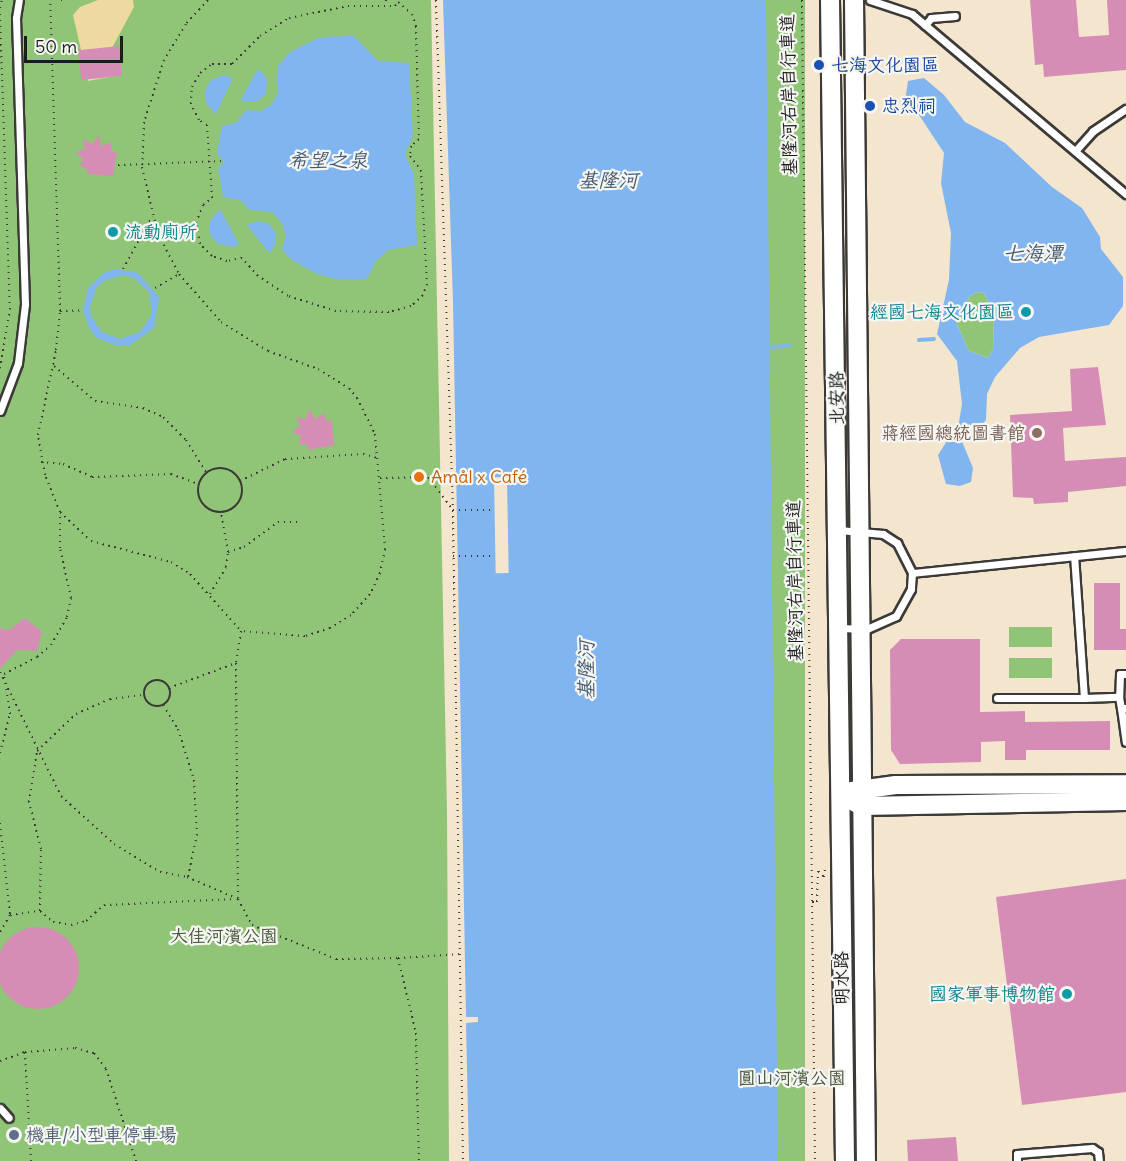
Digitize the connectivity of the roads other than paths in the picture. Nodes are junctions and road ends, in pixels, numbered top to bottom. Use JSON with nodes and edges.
{"nodes":[{"id":1,"x":19,"y":0,"type":"edge"},
{"id":2,"x":830,"y":0,"type":"edge"},
{"id":3,"x":854,"y":0,"type":"edge"},
{"id":4,"x":870,"y":0,"type":"edge"},
{"id":5,"x":955,"y":16,"type":"dead end"},
{"id":6,"x":925,"y":25,"type":"junction"},
{"id":7,"x":1126,"y":109,"type":"edge"},
{"id":8,"x":1076,"y":150,"type":"junction"},
{"id":9,"x":1126,"y":194,"type":"edge"},
{"id":10,"x":0,"y":411,"type":"edge"},
{"id":11,"x":839,"y":530,"type":"junction"},
{"id":12,"x":861,"y":530,"type":"junction"},
{"id":13,"x":1126,"y":551,"type":"edge"},
{"id":14,"x":1074,"y":556,"type":"junction"},
{"id":15,"x":912,"y":573,"type":"junction"},
{"id":16,"x":840,"y":628,"type":"junction"},
{"id":17,"x":860,"y":628,"type":"junction"},
{"id":18,"x":1126,"y":674,"type":"edge"},
{"id":19,"x":1119,"y":697,"type":"junction"},
{"id":20,"x":997,"y":698,"type":"dead end"},
{"id":21,"x":1084,"y":698,"type":"junction"},
{"id":22,"x":1124,"y":708,"type":"edge"},
{"id":23,"x":1126,"y":742,"type":"edge"},
{"id":24,"x":1126,"y":784,"type":"edge"},
{"id":25,"x":840,"y":796,"type":"junction"},
{"id":26,"x":862,"y":796,"type":"junction"},
{"id":27,"x":1126,"y":801,"type":"edge"},
{"id":28,"x":0,"y":1108,"type":"edge"},
{"id":29,"x":9,"y":1118,"type":"dead end"},
{"id":30,"x":844,"y":1161,"type":"edge"},
{"id":31,"x":866,"y":1161,"type":"edge"},
{"id":32,"x":1017,"y":1161,"type":"edge"},
{"id":33,"x":1099,"y":1161,"type":"edge"}],
"edges":[{"from":1,"to":10,"type":"lane"},
{"from":2,"to":11,"type":"main road","name":"北安路"},
{"from":3,"to":12,"type":"main road","name":"北安路"},
{"from":4,"to":6,"type":"lane"},
{"from":5,"to":6,"type":"lane"},
{"from":6,"to":8,"type":"lane"},
{"from":7,"to":8,"type":"lane"},
{"from":8,"to":9,"type":"lane"},
{"from":11,"to":12,"type":"lane"},
{"from":11,"to":16,"type":"main road","name":"北安路"},
{"from":12,"to":15,"type":"lane"},
{"from":12,"to":17,"type":"main road","name":"北安路"},
{"from":13,"to":14,"type":"lane"},
{"from":14,"to":15,"type":"lane"},
{"from":14,"to":21,"type":"lane"},
{"from":15,"to":17,"type":"lane"},
{"from":16,"to":17,"type":"lane"},
{"from":16,"to":25,"type":"main road","name":"北安路"},
{"from":17,"to":26,"type":"main road","name":"北安路"},
{"from":18,"to":19,"type":"lane"},
{"from":19,"to":21,"type":"lane"},
{"from":19,"to":22,"type":"lane"},
{"from":20,"to":21,"type":"lane"},
{"from":22,"to":23,"type":"lane"},
{"from":24,"to":26,"type":"main road"},
{"from":25,"to":26,"type":"main road"},
{"from":25,"to":30,"type":"main road","name":"明水路"},
{"from":26,"to":27,"type":"main road"},
{"from":26,"to":31,"type":"main road","name":"明水路"},
{"from":28,"to":29,"type":"lane"},
{"from":32,"to":33,"type":"lane"}]}
